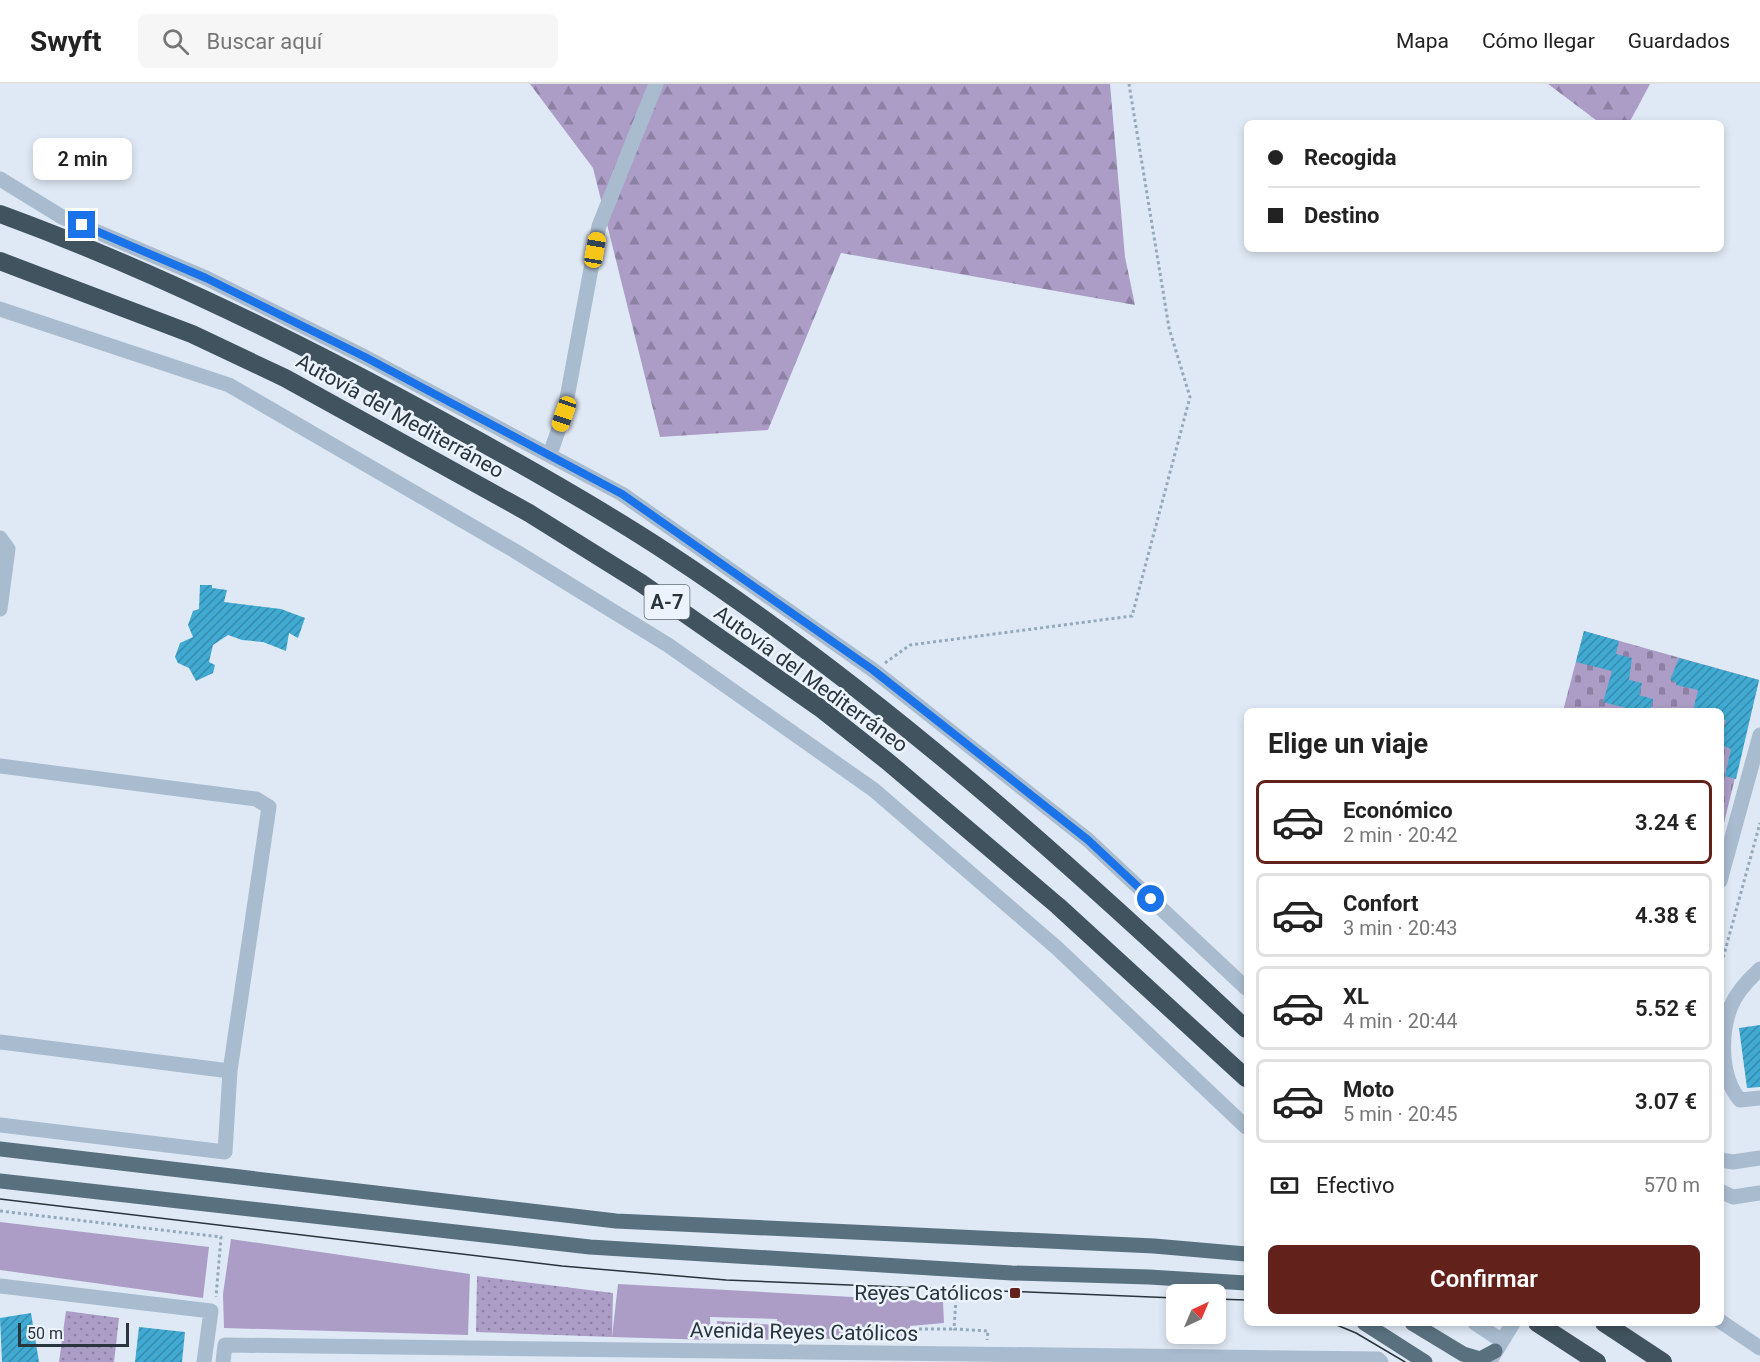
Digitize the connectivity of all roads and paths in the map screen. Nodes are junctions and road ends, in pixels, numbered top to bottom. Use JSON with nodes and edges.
{"nodes":[{"id":1,"x":656,"y":84,"type":"edge"},
{"id":2,"x":1129,"y":84,"type":"edge"},
{"id":3,"x":0,"y":179,"type":"edge"},
{"id":4,"x":0,"y":214,"type":"edge"},
{"id":5,"x":0,"y":261,"type":"edge"},
{"id":6,"x":0,"y":309,"type":"edge"},
{"id":7,"x":550,"y":454,"type":"junction"},
{"id":8,"x":0,"y":538,"type":"edge"},
{"id":9,"x":0,"y":609,"type":"edge"},
{"id":10,"x":873,"y":670,"type":"junction"},
{"id":11,"x":1760,"y":735,"type":"edge"},
{"id":12,"x":0,"y":766,"type":"edge"},
{"id":13,"x":1760,"y":823,"type":"edge"},
{"id":14,"x":1724,"y":866,"type":"edge"},
{"id":15,"x":1724,"y":954,"type":"edge"},
{"id":16,"x":1760,"y":969,"type":"edge"},
{"id":17,"x":1244,"y":986,"type":"edge"},
{"id":18,"x":1244,"y":1027,"type":"edge"},
{"id":19,"x":0,"y":1042,"type":"edge"},
{"id":20,"x":230,"y":1071,"type":"junction"},
{"id":21,"x":1244,"y":1076,"type":"edge"},
{"id":22,"x":1725,"y":1085,"type":"edge"},
{"id":23,"x":1760,"y":1098,"type":"edge"},
{"id":24,"x":0,"y":1125,"type":"edge"},
{"id":25,"x":1244,"y":1125,"type":"edge"},
{"id":26,"x":0,"y":1149,"type":"edge"},
{"id":27,"x":1760,"y":1158,"type":"edge"},
{"id":28,"x":1724,"y":1161,"type":"edge"},
{"id":29,"x":0,"y":1180,"type":"edge"},
{"id":30,"x":1724,"y":1193,"type":"edge"},
{"id":31,"x":1760,"y":1193,"type":"edge"},
{"id":32,"x":0,"y":1211,"type":"edge"},
{"id":33,"x":1244,"y":1254,"type":"edge"},
{"id":34,"x":1244,"y":1283,"type":"edge"},
{"id":35,"x":0,"y":1286,"type":"edge"},
{"id":36,"x":956,"y":1299,"type":"dead end"},
{"id":37,"x":214,"y":1305,"type":"junction"},
{"id":38,"x":1724,"y":1325,"type":"edge"},
{"id":39,"x":1369,"y":1326,"type":"edge"},
{"id":40,"x":1414,"y":1326,"type":"edge"},
{"id":41,"x":1416,"y":1326,"type":"edge"},
{"id":42,"x":1477,"y":1326,"type":"edge"},
{"id":43,"x":1511,"y":1326,"type":"edge"},
{"id":44,"x":1542,"y":1326,"type":"edge"},
{"id":45,"x":1609,"y":1326,"type":"edge"},
{"id":46,"x":954,"y":1329,"type":"junction"},
{"id":47,"x":1760,"y":1348,"type":"edge"},
{"id":48,"x":1496,"y":1351,"type":"edge"},
{"id":49,"x":917,"y":1354,"type":"junction"},
{"id":50,"x":987,"y":1355,"type":"junction"},
{"id":51,"x":612,"y":1356,"type":"edge"},
{"id":52,"x":1078,"y":1359,"type":"edge"},
{"id":53,"x":204,"y":1362,"type":"edge"},
{"id":54,"x":223,"y":1362,"type":"edge"},
{"id":55,"x":1381,"y":1362,"type":"edge"},
{"id":56,"x":1425,"y":1362,"type":"edge"},
{"id":57,"x":1454,"y":1362,"type":"edge"},
{"id":58,"x":1597,"y":1362,"type":"edge"},
{"id":59,"x":1663,"y":1362,"type":"edge"}],
"edges":[{"from":1,"to":7,"type":"street"},
{"from":2,"to":10,"type":"path"},
{"from":3,"to":7,"type":"street"},
{"from":4,"to":18,"type":"highway","name":"Autovía del Mediterráneo","number":"A-7"},
{"from":5,"to":21,"type":"highway","name":"Autovía del Mediterráneo","number":"A-7"},
{"from":6,"to":25,"type":"street"},
{"from":7,"to":10,"type":"street"},
{"from":8,"to":9,"type":"street"},
{"from":10,"to":17,"type":"street"},
{"from":11,"to":14,"type":"street"},
{"from":12,"to":20,"type":"street"},
{"from":13,"to":15,"type":"path"},
{"from":16,"to":22,"type":"street"},
{"from":19,"to":20,"type":"street"},
{"from":20,"to":24,"type":"street"},
{"from":22,"to":23,"type":"street"},
{"from":26,"to":33,"type":"main road"},
{"from":27,"to":28,"type":"street"},
{"from":29,"to":34,"type":"main road"},
{"from":30,"to":31,"type":"street"},
{"from":32,"to":37,"type":"path"},
{"from":35,"to":37,"type":"street"},
{"from":36,"to":46,"type":"path"},
{"from":37,"to":53,"type":"street"},
{"from":38,"to":47,"type":"street"},
{"from":39,"to":56,"type":"main road"},
{"from":40,"to":57,"type":"main road"},
{"from":41,"to":48,"type":"main road"},
{"from":42,"to":48,"type":"street"},
{"from":43,"to":48,"type":"street"},
{"from":44,"to":58,"type":"highway"},
{"from":45,"to":59,"type":"highway"},
{"from":46,"to":49,"type":"path"},
{"from":46,"to":50,"type":"path"},
{"from":49,"to":50,"type":"street","name":"Avenida Reyes Católicos"},
{"from":49,"to":51,"type":"street","name":"Avenida Reyes Católicos"},
{"from":50,"to":52,"type":"street","name":"Avenida Reyes Católicos"},
{"from":51,"to":54,"type":"street","name":"Avenida Reyes Católicos"},
{"from":52,"to":55,"type":"street","name":"Avenida Reyes Católicos"}]}
